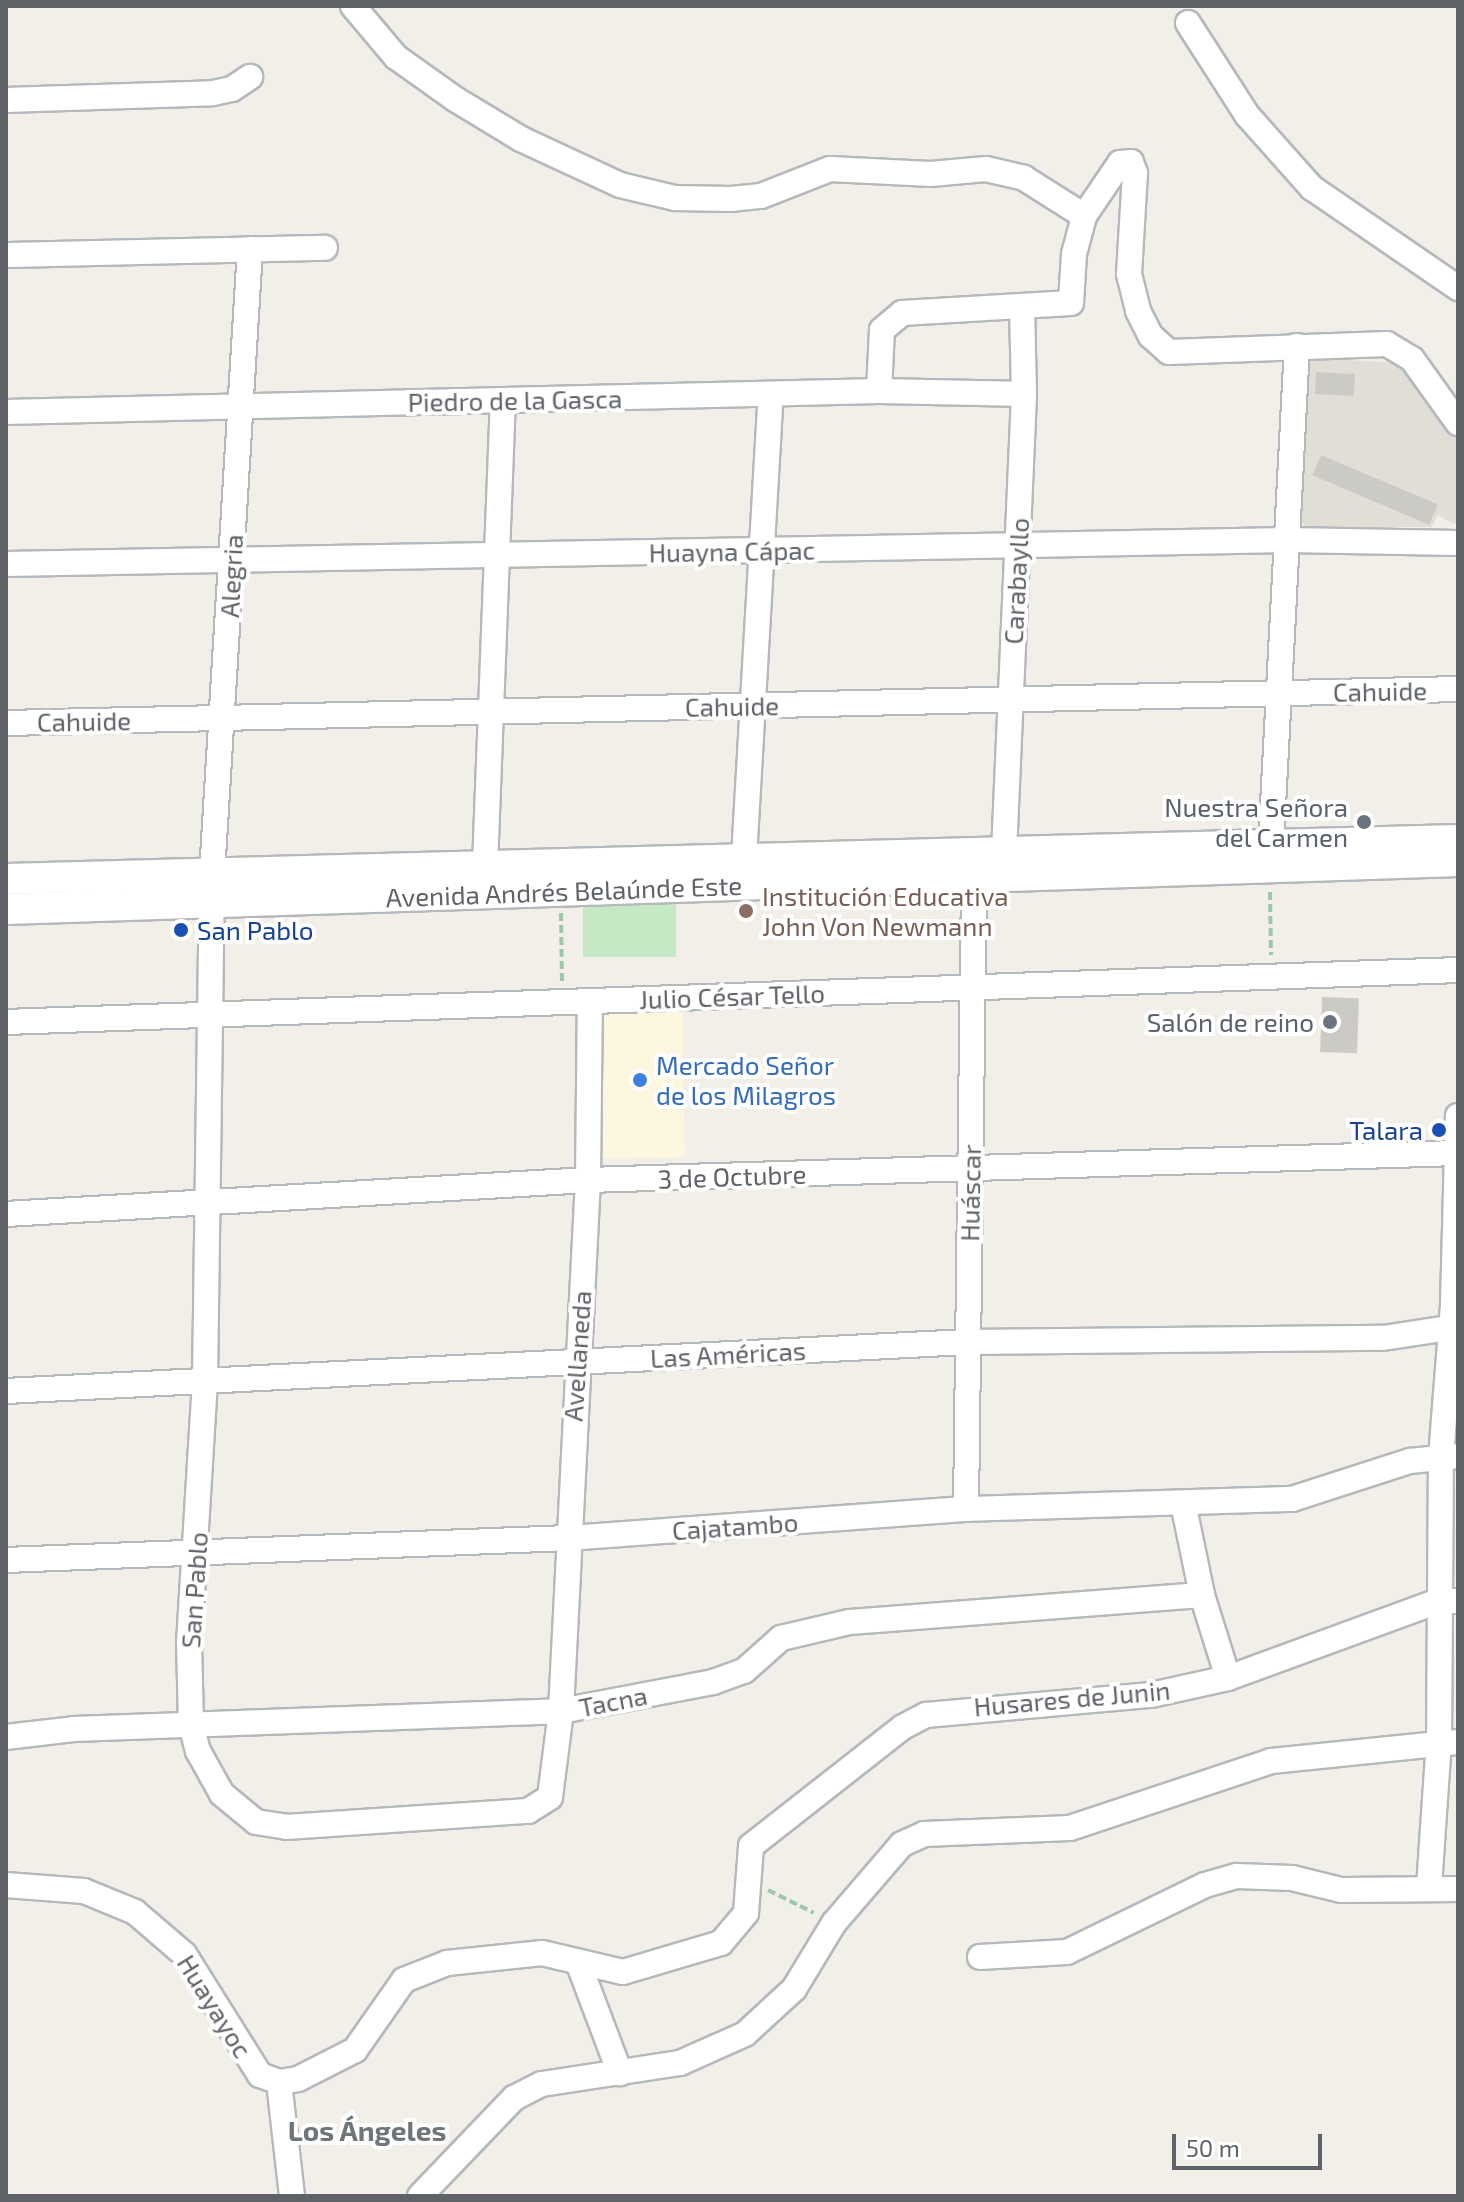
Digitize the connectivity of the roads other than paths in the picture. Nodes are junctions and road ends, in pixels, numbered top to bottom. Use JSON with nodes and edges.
{"nodes":[{"id":1,"x":353,"y":6,"type":"edge"},
{"id":2,"x":1188,"y":23,"type":"dead end"},
{"id":3,"x":250,"y":77,"type":"dead end"},
{"id":4,"x":6,"y":100,"type":"edge"},
{"id":5,"x":1084,"y":216,"type":"junction"},
{"id":6,"x":325,"y":248,"type":"dead end"},
{"id":7,"x":250,"y":249,"type":"junction"},
{"id":8,"x":6,"y":255,"type":"edge"},
{"id":9,"x":1458,"y":288,"type":"edge"},
{"id":10,"x":1022,"y":308,"type":"junction"},
{"id":11,"x":1297,"y":346,"type":"junction"},
{"id":12,"x":879,"y":391,"type":"junction"},
{"id":13,"x":771,"y":394,"type":"junction"},
{"id":14,"x":1024,"y":394,"type":"junction"},
{"id":15,"x":503,"y":400,"type":"junction"},
{"id":16,"x":241,"y":406,"type":"junction"},
{"id":17,"x":6,"y":412,"type":"edge"},
{"id":18,"x":1458,"y":423,"type":"edge"},
{"id":19,"x":1288,"y":540,"type":"junction"},
{"id":20,"x":1458,"y":543,"type":"edge"},
{"id":21,"x":1018,"y":546,"type":"junction"},
{"id":22,"x":762,"y":550,"type":"junction"},
{"id":23,"x":497,"y":555,"type":"junction"},
{"id":24,"x":232,"y":560,"type":"junction"},
{"id":25,"x":6,"y":564,"type":"edge"},
{"id":26,"x":1458,"y":689,"type":"edge"},
{"id":27,"x":1280,"y":693,"type":"junction"},
{"id":28,"x":1011,"y":700,"type":"junction"},
{"id":29,"x":752,"y":706,"type":"junction"},
{"id":30,"x":490,"y":712,"type":"junction"},
{"id":31,"x":222,"y":718,"type":"junction"},
{"id":32,"x":6,"y":723,"type":"edge"},
{"id":33,"x":1458,"y":840,"type":"edge"},
{"id":34,"x":1004,"y":853,"type":"junction"},
{"id":35,"x":1271,"y":856,"type":"junction"},
{"id":36,"x":1458,"y":861,"type":"edge"},
{"id":37,"x":485,"y":866,"type":"junction"},
{"id":38,"x":743,"y":872,"type":"junction"},
{"id":39,"x":974,"y":877,"type":"junction"},
{"id":40,"x":6,"y":879,"type":"edge"},
{"id":41,"x":212,"y":888,"type":"junction"},
{"id":42,"x":6,"y":909,"type":"edge"},
{"id":43,"x":1458,"y":970,"type":"edge"},
{"id":44,"x":973,"y":988,"type":"junction"},
{"id":45,"x":590,"y":1001,"type":"junction"},
{"id":46,"x":211,"y":1015,"type":"junction"},
{"id":47,"x":6,"y":1022,"type":"edge"},
{"id":48,"x":1458,"y":1116,"type":"edge"},
{"id":49,"x":1457,"y":1153,"type":"edge"},
{"id":50,"x":970,"y":1170,"type":"junction"},
{"id":51,"x":588,"y":1180,"type":"junction"},
{"id":52,"x":209,"y":1202,"type":"junction"},
{"id":53,"x":6,"y":1214,"type":"edge"},
{"id":54,"x":1453,"y":1312,"type":"edge"},
{"id":55,"x":968,"y":1342,"type":"junction"},
{"id":56,"x":576,"y":1361,"type":"junction"},
{"id":57,"x":205,"y":1381,"type":"junction"},
{"id":58,"x":6,"y":1391,"type":"edge"},
{"id":59,"x":1450,"y":1456,"type":"edge"},
{"id":60,"x":1183,"y":1503,"type":"junction"},
{"id":61,"x":966,"y":1509,"type":"junction"},
{"id":62,"x":569,"y":1538,"type":"junction"},
{"id":63,"x":198,"y":1555,"type":"junction"},
{"id":64,"x":6,"y":1560,"type":"edge"},
{"id":65,"x":1202,"y":1595,"type":"junction"},
{"id":66,"x":1448,"y":1601,"type":"edge"},
{"id":67,"x":1228,"y":1678,"type":"junction"},
{"id":68,"x":561,"y":1711,"type":"junction"},
{"id":69,"x":191,"y":1725,"type":"junction"},
{"id":70,"x":6,"y":1737,"type":"edge"},
{"id":71,"x":1448,"y":1742,"type":"edge"},
{"id":72,"x":256,"y":1822,"type":"joint"},
{"id":73,"x":6,"y":1885,"type":"edge"},
{"id":74,"x":1429,"y":1887,"type":"junction"},
{"id":75,"x":1458,"y":1889,"type":"edge"},
{"id":76,"x":980,"y":1957,"type":"dead end"},
{"id":77,"x":578,"y":1962,"type":"junction"},
{"id":78,"x":620,"y":2073,"type":"junction"},
{"id":79,"x":279,"y":2082,"type":"junction"},
{"id":80,"x":292,"y":2196,"type":"edge"},
{"id":81,"x":420,"y":2196,"type":"edge"}],
"edges":[{"from":1,"to":5,"type":"street"},
{"from":2,"to":9,"type":"street"},
{"from":3,"to":4,"type":"street"},
{"from":5,"to":10,"type":"street"},
{"from":5,"to":11,"type":"street"},
{"from":6,"to":7,"type":"street"},
{"from":7,"to":8,"type":"street"},
{"from":7,"to":16,"type":"street","name":"Alegria"},
{"from":10,"to":12,"type":"street"},
{"from":10,"to":14,"type":"street","name":"Carabayllo"},
{"from":11,"to":18,"type":"street"},
{"from":11,"to":19,"type":"street"},
{"from":12,"to":13,"type":"street","name":"Piedro de la Gasca"},
{"from":12,"to":14,"type":"street","name":"Piedro de la Gasca"},
{"from":13,"to":15,"type":"street","name":"Piedro de la Gasca"},
{"from":13,"to":22,"type":"street"},
{"from":14,"to":21,"type":"street","name":"Carabayllo"},
{"from":15,"to":16,"type":"street","name":"Piedro de la Gasca"},
{"from":15,"to":23,"type":"street"},
{"from":16,"to":17,"type":"street","name":"Piedro de la Gasca"},
{"from":16,"to":24,"type":"street","name":"Alegria"},
{"from":19,"to":20,"type":"street","name":"Huayna Cápac"},
{"from":19,"to":21,"type":"street","name":"Huayna Cápac"},
{"from":19,"to":27,"type":"street"},
{"from":21,"to":22,"type":"street","name":"Huayna Cápac"},
{"from":21,"to":28,"type":"street","name":"Carabayllo"},
{"from":22,"to":23,"type":"street","name":"Huayna Cápac"},
{"from":22,"to":29,"type":"street"},
{"from":23,"to":24,"type":"street","name":"Huayna Cápac"},
{"from":23,"to":30,"type":"street"},
{"from":24,"to":25,"type":"street","name":"Huayna Cápac"},
{"from":24,"to":31,"type":"street","name":"Alegria"},
{"from":26,"to":27,"type":"street","name":"Cahuide"},
{"from":27,"to":28,"type":"street","name":"Cahuide"},
{"from":27,"to":35,"type":"street"},
{"from":28,"to":29,"type":"street","name":"Cahuide"},
{"from":28,"to":34,"type":"street","name":"Carabayllo"},
{"from":29,"to":30,"type":"street","name":"Cahuide"},
{"from":29,"to":38,"type":"street"},
{"from":30,"to":31,"type":"street","name":"Cahuide"},
{"from":30,"to":37,"type":"street"},
{"from":31,"to":32,"type":"street","name":"Cahuide"},
{"from":31,"to":41,"type":"street","name":"Alegria"},
{"from":33,"to":35,"type":"street","name":"Avenida Andrés Belaúnde Este"},
{"from":34,"to":35,"type":"street","name":"Avenida Andrés Belaúnde Este"},
{"from":34,"to":38,"type":"street","name":"Avenida Andrés Belaúnde Este"},
{"from":35,"to":36,"type":"street","name":"Avenida Andrés Belaúnde Este"},
{"from":35,"to":39,"type":"street","name":"Avenida Andrés Belaúnde Este"},
{"from":37,"to":38,"type":"street","name":"Avenida Andrés Belaúnde Este"},
{"from":37,"to":41,"type":"street","name":"Avenida Andrés Belaúnde Este"},
{"from":38,"to":39,"type":"street","name":"Avenida Andrés Belaúnde Este"},
{"from":38,"to":41,"type":"street","name":"Avenida Andrés Belaúnde Este"},
{"from":39,"to":44,"type":"street","name":"Huáscar"},
{"from":40,"to":41,"type":"street","name":"Avenida Andrés Belaúnde Este"},
{"from":41,"to":42,"type":"street","name":"Avenida Andrés Belaúnde Este"},
{"from":41,"to":46,"type":"street","name":"San Pablo"},
{"from":43,"to":44,"type":"street","name":"Julio César Tello"},
{"from":44,"to":45,"type":"street","name":"Julio César Tello"},
{"from":44,"to":50,"type":"street","name":"Huáscar"},
{"from":45,"to":46,"type":"street","name":"Julio César Tello"},
{"from":45,"to":51,"type":"street","name":"Avellaneda"},
{"from":46,"to":47,"type":"street","name":"Julio César Tello"},
{"from":46,"to":52,"type":"street","name":"San Pablo"},
{"from":48,"to":49,"type":"street"},
{"from":49,"to":50,"type":"street","name":"3 de Octubre"},
{"from":49,"to":54,"type":"street"},
{"from":50,"to":51,"type":"street","name":"3 de Octubre"},
{"from":50,"to":55,"type":"street","name":"Huáscar"},
{"from":51,"to":52,"type":"street","name":"3 de Octubre"},
{"from":51,"to":56,"type":"street","name":"Avellaneda"},
{"from":52,"to":53,"type":"street","name":"3 de Octubre"},
{"from":52,"to":57,"type":"street","name":"San Pablo"},
{"from":54,"to":55,"type":"street","name":"Las Américas"},
{"from":54,"to":59,"type":"street"},
{"from":55,"to":56,"type":"street","name":"Las Américas"},
{"from":55,"to":61,"type":"street","name":"Huáscar"},
{"from":56,"to":57,"type":"street","name":"Las Américas"},
{"from":56,"to":62,"type":"street","name":"Avellaneda"},
{"from":57,"to":58,"type":"street","name":"Las Américas"},
{"from":57,"to":63,"type":"street","name":"San Pablo"},
{"from":59,"to":60,"type":"street","name":"Cajatambo"},
{"from":59,"to":66,"type":"street"},
{"from":60,"to":61,"type":"street","name":"Cajatambo"},
{"from":60,"to":65,"type":"street"},
{"from":61,"to":62,"type":"street","name":"Cajatambo"},
{"from":62,"to":63,"type":"street","name":"Cajatambo"},
{"from":62,"to":68,"type":"street","name":"Avellaneda"},
{"from":63,"to":64,"type":"street","name":"Cajatambo"},
{"from":63,"to":69,"type":"street","name":"San Pablo"},
{"from":65,"to":67,"type":"street"},
{"from":65,"to":68,"type":"street","name":"Tacna"},
{"from":66,"to":67,"type":"street","name":"Husares de Junin"},
{"from":66,"to":71,"type":"street"},
{"from":67,"to":77,"type":"street","name":"Husares de Junin"},
{"from":68,"to":69,"type":"street","name":"Tacna"},
{"from":68,"to":72,"type":"street","name":"Avellaneda"},
{"from":69,"to":70,"type":"street","name":"Tacna"},
{"from":69,"to":72,"type":"street","name":"San Pablo"},
{"from":71,"to":74,"type":"street"},
{"from":71,"to":78,"type":"street"},
{"from":73,"to":79,"type":"street","name":"Huayayoc"},
{"from":74,"to":75,"type":"street"},
{"from":74,"to":76,"type":"street"},
{"from":77,"to":78,"type":"street"},
{"from":77,"to":79,"type":"street"},
{"from":78,"to":81,"type":"street"},
{"from":79,"to":80,"type":"street"}]}
